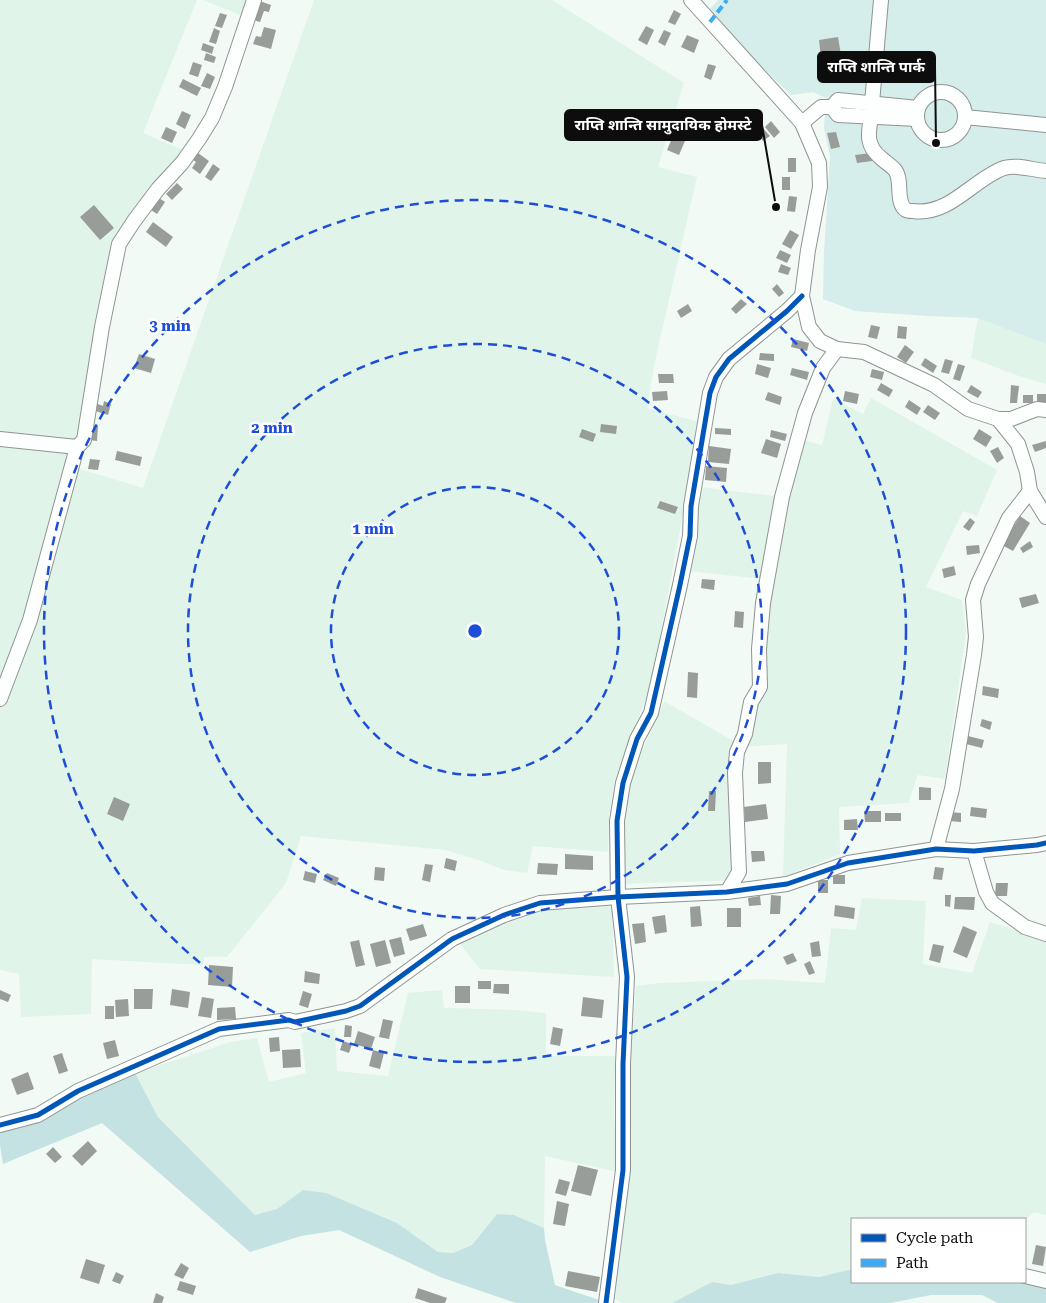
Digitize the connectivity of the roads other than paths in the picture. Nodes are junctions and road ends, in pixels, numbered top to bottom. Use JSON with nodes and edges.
{"nodes":[{"id":1,"x":254,"y":0,"type":"edge"},
{"id":2,"x":691,"y":0,"type":"edge"},
{"id":3,"x":881,"y":0,"type":"edge"},
{"id":4,"x":872,"y":110,"type":"junction"},
{"id":5,"x":917,"y":113,"type":"junction"},
{"id":6,"x":965,"y":117,"type":"junction"},
{"id":7,"x":802,"y":122,"type":"junction"},
{"id":8,"x":1046,"y":125,"type":"edge"},
{"id":9,"x":1046,"y":171,"type":"edge"},
{"id":10,"x":802,"y":296,"type":"junction"},
{"id":11,"x":836,"y":349,"type":"junction"},
{"id":12,"x":1046,"y":410,"type":"edge"},
{"id":13,"x":998,"y":419,"type":"junction"},
{"id":14,"x":0,"y":439,"type":"edge"},
{"id":15,"x":77,"y":447,"type":"junction"},
{"id":16,"x":1030,"y":491,"type":"junction"},
{"id":17,"x":1046,"y":517,"type":"edge"},
{"id":18,"x":0,"y":699,"type":"edge"},
{"id":19,"x":1046,"y":842,"type":"edge"},
{"id":20,"x":936,"y":849,"type":"junction"},
{"id":21,"x":974,"y":851,"type":"junction"},
{"id":22,"x":727,"y":892,"type":"junction"},
{"id":23,"x":618,"y":897,"type":"junction"},
{"id":24,"x":1046,"y":934,"type":"edge"},
{"id":25,"x":0,"y":1125,"type":"edge"},
{"id":26,"x":1026,"y":1276,"type":"edge"},
{"id":27,"x":1046,"y":1281,"type":"edge"},
{"id":28,"x":606,"y":1303,"type":"edge"}],
"edges":[{"from":1,"to":15,"type":"street"},
{"from":2,"to":7,"type":"street"},
{"from":3,"to":4,"type":"street"},
{"from":4,"to":5,"type":"street"},
{"from":4,"to":7,"type":"street"},
{"from":4,"to":9,"type":"street"},
{"from":5,"to":6,"type":"street"},
{"from":5,"to":6,"type":"street"},
{"from":6,"to":8,"type":"street"},
{"from":7,"to":10,"type":"street"},
{"from":10,"to":11,"type":"street"},
{"from":10,"to":23,"type":"street"},
{"from":11,"to":13,"type":"street"},
{"from":11,"to":22,"type":"street"},
{"from":12,"to":13,"type":"street"},
{"from":13,"to":16,"type":"street"},
{"from":14,"to":15,"type":"street"},
{"from":15,"to":18,"type":"street"},
{"from":16,"to":17,"type":"street"},
{"from":16,"to":20,"type":"street"},
{"from":19,"to":21,"type":"street"},
{"from":20,"to":21,"type":"street"},
{"from":20,"to":22,"type":"street"},
{"from":21,"to":24,"type":"street"},
{"from":22,"to":23,"type":"street"},
{"from":23,"to":25,"type":"street"},
{"from":23,"to":28,"type":"street"},
{"from":26,"to":27,"type":"street"}]}
